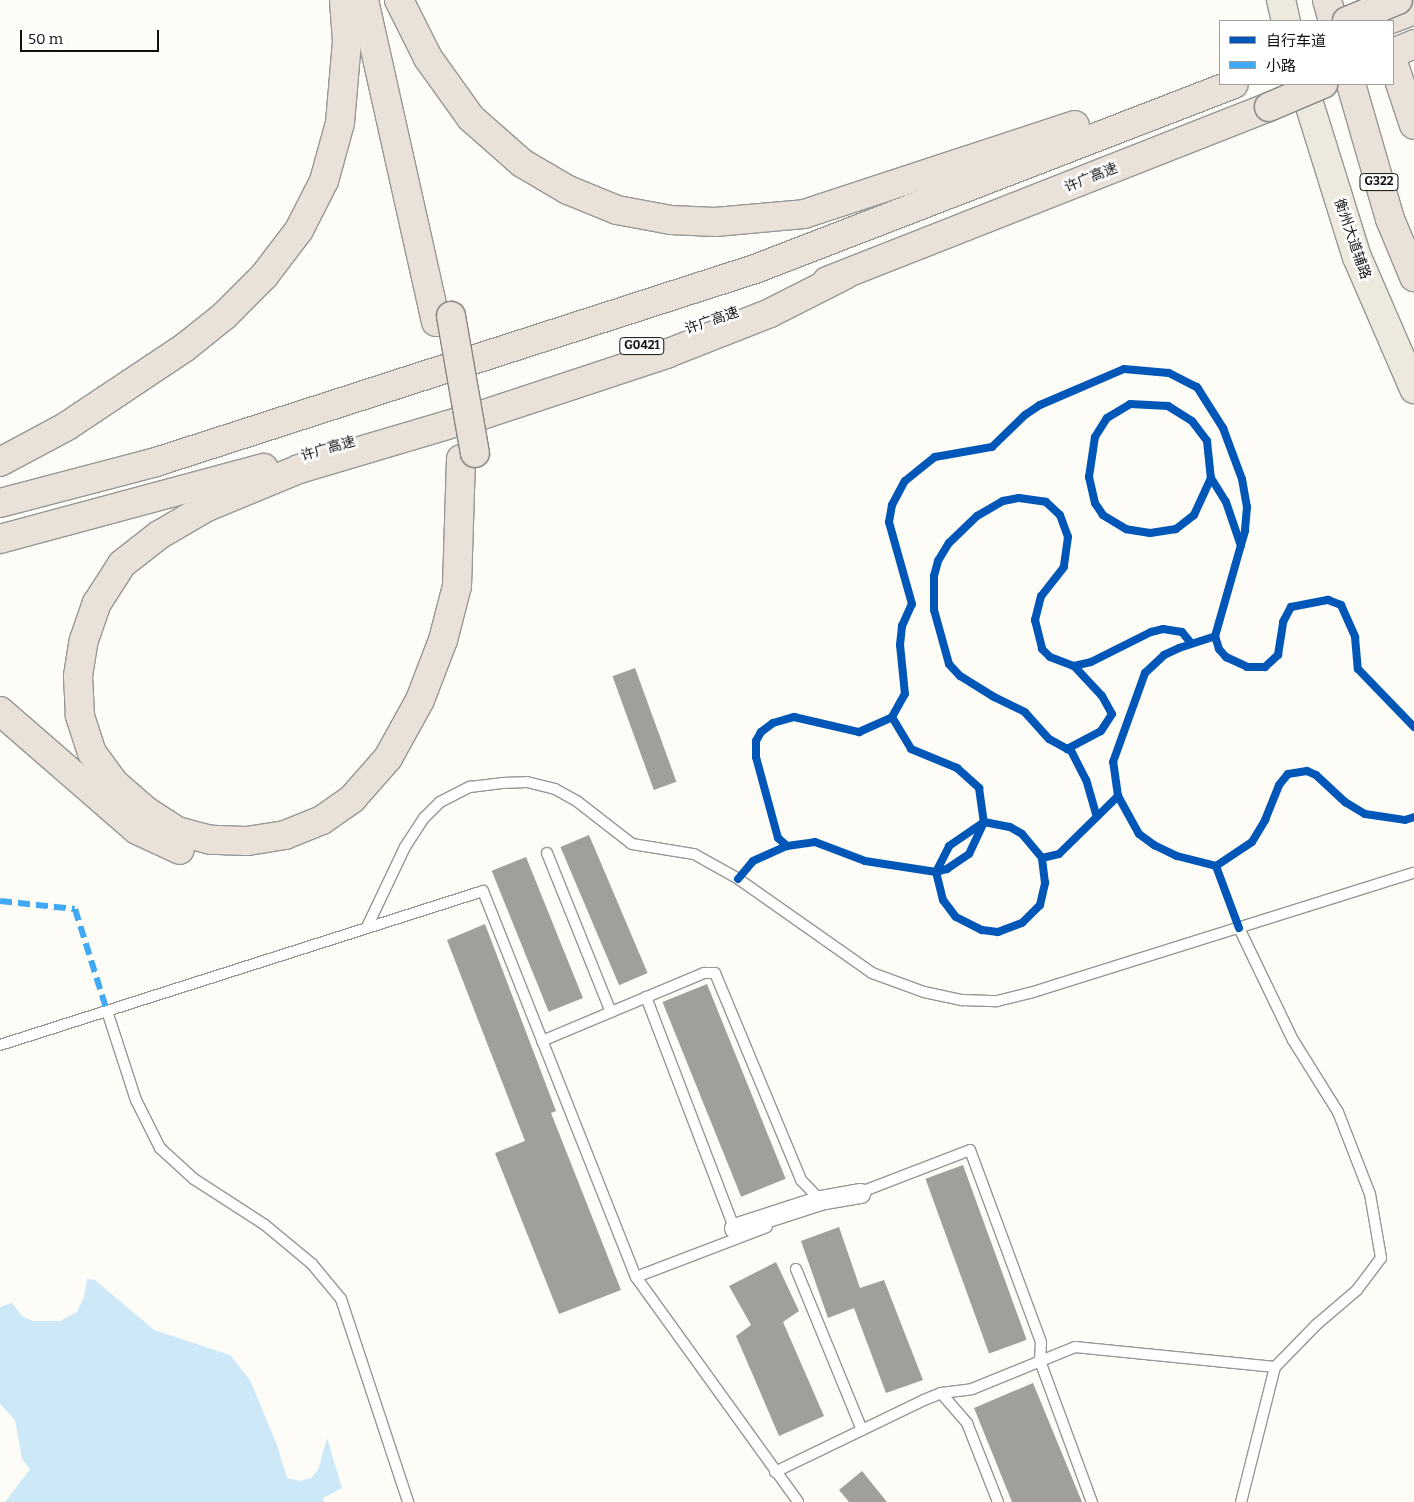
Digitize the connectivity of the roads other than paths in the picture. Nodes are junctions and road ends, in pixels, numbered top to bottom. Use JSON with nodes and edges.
{"nodes":[{"id":1,"x":344,"y":0,"type":"edge"},
{"id":2,"x":364,"y":0,"type":"edge"},
{"id":3,"x":384,"y":0,"type":"edge"},
{"id":4,"x":399,"y":0,"type":"edge"},
{"id":5,"x":1281,"y":0,"type":"edge"},
{"id":6,"x":1326,"y":0,"type":"edge"},
{"id":7,"x":1375,"y":0,"type":"edge"},
{"id":8,"x":1398,"y":0,"type":"edge"},
{"id":9,"x":1414,"y":10,"type":"edge"},
{"id":10,"x":1286,"y":20,"type":"edge"},
{"id":11,"x":1333,"y":20,"type":"edge"},
{"id":12,"x":1349,"y":20,"type":"edge"},
{"id":13,"x":1381,"y":20,"type":"edge"},
{"id":14,"x":1389,"y":20,"type":"edge"},
{"id":15,"x":1414,"y":44,"type":"edge"},
{"id":16,"x":1394,"y":53,"type":"edge"},
{"id":17,"x":1394,"y":65,"type":"edge"},
{"id":18,"x":1219,"y":74,"type":"edge"},
{"id":19,"x":1231,"y":85,"type":"edge"},
{"id":20,"x":1304,"y":85,"type":"edge"},
{"id":21,"x":1321,"y":85,"type":"edge"},
{"id":22,"x":1351,"y":85,"type":"edge"},
{"id":23,"x":1414,"y":125,"type":"edge"},
{"id":24,"x":845,"y":275,"type":"junction"},
{"id":25,"x":1414,"y":277,"type":"edge"},
{"id":26,"x":443,"y":319,"type":"junction"},
{"id":27,"x":1414,"y":389,"type":"edge"},
{"id":28,"x":468,"y":456,"type":"junction"},
{"id":29,"x":0,"y":462,"type":"edge"},
{"id":30,"x":0,"y":503,"type":"edge"},
{"id":31,"x":0,"y":539,"type":"edge"},
{"id":32,"x":0,"y":711,"type":"edge"},
{"id":33,"x":547,"y":853,"type":"dead end"},
{"id":34,"x":1414,"y":873,"type":"edge"},
{"id":35,"x":367,"y":927,"type":"junction"},
{"id":36,"x":1239,"y":928,"type":"junction"},
{"id":37,"x":646,"y":997,"type":"junction"},
{"id":38,"x":108,"y":1011,"type":"junction"},
{"id":39,"x":611,"y":1012,"type":"junction"},
{"id":40,"x":542,"y":1041,"type":"junction"},
{"id":41,"x":0,"y":1045,"type":"edge"},
{"id":42,"x":860,"y":1193,"type":"junction"},
{"id":43,"x":820,"y":1200,"type":"junction"},
{"id":44,"x":734,"y":1228,"type":"joint"},
{"id":45,"x":796,"y":1269,"type":"dead end"},
{"id":46,"x":636,"y":1277,"type":"junction"},
{"id":47,"x":1040,"y":1361,"type":"junction"},
{"id":48,"x":1274,"y":1367,"type":"junction"},
{"id":49,"x":941,"y":1393,"type":"junction"},
{"id":50,"x":862,"y":1430,"type":"junction"},
{"id":51,"x":775,"y":1472,"type":"junction"},
{"id":52,"x":408,"y":1502,"type":"edge"},
{"id":53,"x":798,"y":1502,"type":"edge"},
{"id":54,"x":998,"y":1502,"type":"edge"},
{"id":55,"x":1092,"y":1502,"type":"edge"},
{"id":56,"x":1241,"y":1502,"type":"edge"}],
"edges":[{"from":1,"to":29,"type":"highway"},
{"from":2,"to":26,"type":"highway"},
{"from":3,"to":26,"type":"highway"},
{"from":4,"to":18,"type":"highway"},
{"from":5,"to":10,"type":"main road"},
{"from":6,"to":11,"type":"highway"},
{"from":7,"to":13,"type":"highway"},
{"from":8,"to":12,"type":"highway","bridge":true},
{"from":9,"to":14,"type":"highway"},
{"from":15,"to":16,"type":"highway"},
{"from":17,"to":23,"type":"highway"},
{"from":19,"to":30,"type":"highway"},
{"from":20,"to":27,"type":"main road","name":"衡州大道辅路"},
{"from":21,"to":24,"type":"highway","name":"许广高速","number":"G0421","bridge":true},
{"from":22,"to":25,"type":"highway","number":"G322"},
{"from":24,"to":28,"type":"highway"},
{"from":24,"to":31,"type":"highway","name":"许广高速","number":"G0421"},
{"from":26,"to":28,"type":"highway"},
{"from":28,"to":32,"type":"highway"},
{"from":33,"to":39,"type":"lane"},
{"from":34,"to":36,"type":"lane"},
{"from":35,"to":36,"type":"lane"},
{"from":35,"to":38,"type":"lane"},
{"from":35,"to":40,"type":"lane"},
{"from":36,"to":48,"type":"lane"},
{"from":37,"to":39,"type":"lane"},
{"from":37,"to":43,"type":"lane"},
{"from":37,"to":44,"type":"lane"},
{"from":38,"to":41,"type":"lane"},
{"from":38,"to":52,"type":"lane"},
{"from":39,"to":40,"type":"lane"},
{"from":40,"to":46,"type":"lane"},
{"from":42,"to":43,"type":"street"},
{"from":42,"to":46,"type":"lane"},
{"from":42,"to":47,"type":"lane"},
{"from":43,"to":44,"type":"street"},
{"from":45,"to":50,"type":"lane"},
{"from":46,"to":51,"type":"lane"},
{"from":47,"to":48,"type":"lane"},
{"from":47,"to":49,"type":"lane"},
{"from":47,"to":55,"type":"lane"},
{"from":48,"to":56,"type":"lane"},
{"from":49,"to":50,"type":"lane"},
{"from":49,"to":54,"type":"lane"},
{"from":50,"to":51,"type":"lane"},
{"from":51,"to":53,"type":"lane"}]}
